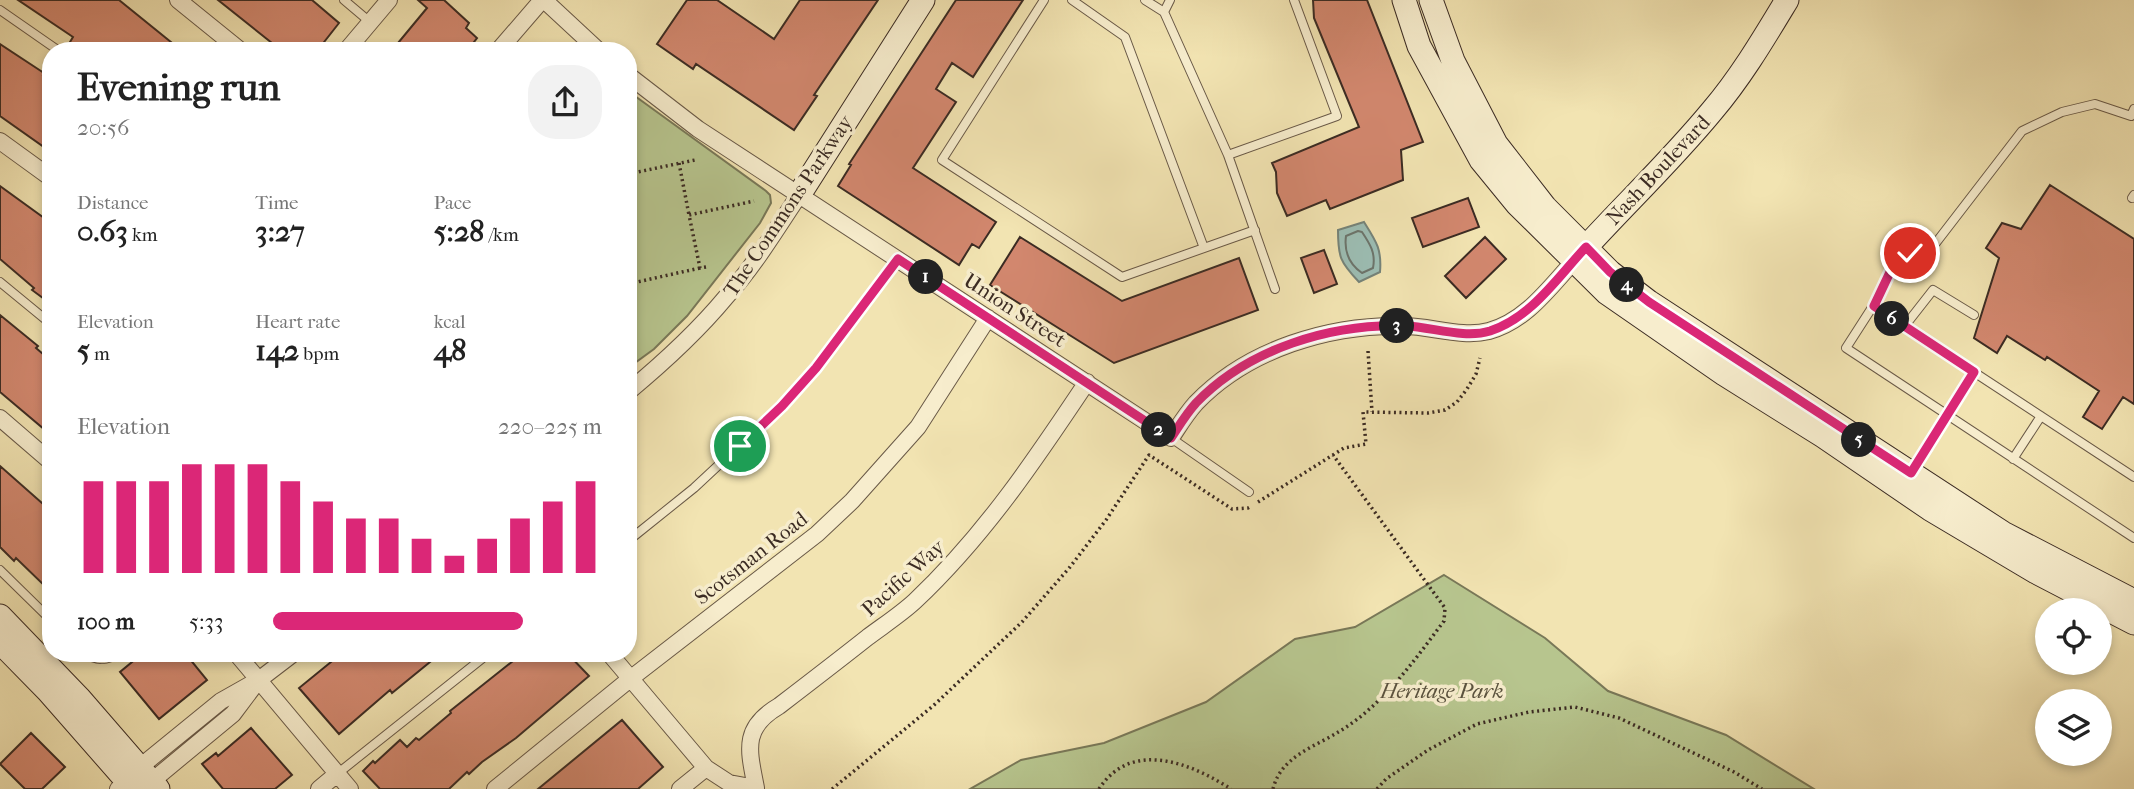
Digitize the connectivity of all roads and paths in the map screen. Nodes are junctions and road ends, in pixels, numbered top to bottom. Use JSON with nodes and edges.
{"nodes":[{"id":1,"x":178,"y":0,"type":"edge"},
{"id":2,"x":344,"y":0,"type":"edge"},
{"id":3,"x":389,"y":0,"type":"edge"},
{"id":4,"x":543,"y":0,"type":"edge"},
{"id":5,"x":923,"y":0,"type":"edge"},
{"id":6,"x":1044,"y":0,"type":"edge"},
{"id":7,"x":1072,"y":0,"type":"edge"},
{"id":8,"x":1145,"y":0,"type":"edge"},
{"id":9,"x":1170,"y":0,"type":"edge"},
{"id":10,"x":1294,"y":0,"type":"edge"},
{"id":11,"x":1404,"y":0,"type":"edge"},
{"id":12,"x":1431,"y":0,"type":"edge"},
{"id":13,"x":1787,"y":0,"type":"edge"},
{"id":14,"x":0,"y":10,"type":"edge"},
{"id":15,"x":1164,"y":12,"type":"junction"},
{"id":16,"x":370,"y":22,"type":"junction"},
{"id":17,"x":46,"y":42,"type":"edge"},
{"id":18,"x":230,"y":42,"type":"edge"},
{"id":19,"x":353,"y":42,"type":"edge"},
{"id":20,"x":506,"y":42,"type":"edge"},
{"id":21,"x":589,"y":42,"type":"edge"},
{"id":22,"x":637,"y":82,"type":"edge"},
{"id":23,"x":2133,"y":114,"type":"edge"},
{"id":24,"x":0,"y":141,"type":"edge"},
{"id":25,"x":1228,"y":155,"type":"junction"},
{"id":26,"x":695,"y":160,"type":"dead end"},
{"id":27,"x":679,"y":163,"type":"junction"},
{"id":28,"x":42,"y":171,"type":"edge"},
{"id":29,"x":637,"y":172,"type":"edge"},
{"id":30,"x":799,"y":195,"type":"junction"},
{"id":31,"x":754,"y":201,"type":"dead end"},
{"id":32,"x":689,"y":215,"type":"junction"},
{"id":33,"x":1255,"y":230,"type":"junction"},
{"id":34,"x":1204,"y":248,"type":"junction"},
{"id":35,"x":1580,"y":254,"type":"junction"},
{"id":36,"x":898,"y":259,"type":"junction"},
{"id":37,"x":706,"y":267,"type":"dead end"},
{"id":38,"x":700,"y":268,"type":"junction"},
{"id":39,"x":0,"y":282,"type":"edge"},
{"id":40,"x":637,"y":282,"type":"edge"},
{"id":41,"x":1275,"y":289,"type":"dead end"},
{"id":42,"x":1874,"y":306,"type":"junction"},
{"id":43,"x":1974,"y":315,"type":"dead end"},
{"id":44,"x":42,"y":317,"type":"edge"},
{"id":45,"x":988,"y":318,"type":"junction"},
{"id":46,"x":1904,"y":327,"type":"junction"},
{"id":47,"x":1368,"y":351,"type":"dead end"},
{"id":48,"x":1480,"y":358,"type":"dead end"},
{"id":49,"x":1974,"y":372,"type":"junction"},
{"id":50,"x":1087,"y":382,"type":"junction"},
{"id":51,"x":637,"y":383,"type":"edge"},
{"id":52,"x":1372,"y":412,"type":"junction"},
{"id":53,"x":1948,"y":415,"type":"junction"},
{"id":54,"x":2041,"y":416,"type":"junction"},
{"id":55,"x":0,"y":418,"type":"edge"},
{"id":56,"x":1171,"y":438,"type":"junction"},
{"id":57,"x":42,"y":455,"type":"edge"},
{"id":58,"x":1333,"y":455,"type":"junction"},
{"id":59,"x":2013,"y":459,"type":"junction"},
{"id":60,"x":2134,"y":477,"type":"edge"},
{"id":61,"x":1906,"y":481,"type":"junction"},
{"id":62,"x":1249,"y":492,"type":"dead end"},
{"id":63,"x":637,"y":534,"type":"edge"},
{"id":64,"x":2134,"y":538,"type":"edge"},
{"id":65,"x":0,"y":570,"type":"edge"},
{"id":66,"x":2134,"y":601,"type":"edge"},
{"id":67,"x":42,"y":611,"type":"edge"},
{"id":68,"x":0,"y":616,"type":"edge"},
{"id":69,"x":2134,"y":623,"type":"edge"},
{"id":70,"x":0,"y":642,"type":"edge"},
{"id":71,"x":42,"y":660,"type":"edge"},
{"id":72,"x":44,"y":662,"type":"edge"},
{"id":73,"x":244,"y":662,"type":"edge"},
{"id":74,"x":283,"y":662,"type":"edge"},
{"id":75,"x":478,"y":662,"type":"edge"},
{"id":76,"x":616,"y":662,"type":"edge"},
{"id":77,"x":630,"y":679,"type":"junction"},
{"id":78,"x":260,"y":680,"type":"junction"},
{"id":79,"x":706,"y":768,"type":"junction"},
{"id":80,"x":337,"y":774,"type":"junction"},
{"id":81,"x":139,"y":783,"type":"edge"},
{"id":82,"x":756,"y":788,"type":"edge"},
{"id":83,"x":319,"y":789,"type":"edge"},
{"id":84,"x":350,"y":789,"type":"edge"},
{"id":85,"x":495,"y":789,"type":"edge"},
{"id":86,"x":680,"y":789,"type":"edge"},
{"id":87,"x":832,"y":789,"type":"edge"},
{"id":88,"x":1099,"y":789,"type":"edge"},
{"id":89,"x":1231,"y":789,"type":"edge"},
{"id":90,"x":1273,"y":789,"type":"edge"},
{"id":91,"x":1377,"y":789,"type":"edge"},
{"id":92,"x":1762,"y":789,"type":"edge"}],
"edges":[{"from":1,"to":18,"type":"street"},
{"from":2,"to":16,"type":"lane"},
{"from":3,"to":16,"type":"street"},
{"from":4,"to":20,"type":"street"},
{"from":4,"to":21,"type":"street"},
{"from":5,"to":30,"type":"street","name":"The Commons Parkway"},
{"from":6,"to":34,"type":"lane"},
{"from":7,"to":34,"type":"lane"},
{"from":8,"to":15,"type":"lane"},
{"from":9,"to":15,"type":"lane"},
{"from":10,"to":25,"type":"lane"},
{"from":11,"to":35,"type":"street"},
{"from":12,"to":35,"type":"street"},
{"from":13,"to":35,"type":"street","name":"Nash Boulevard"},
{"from":14,"to":17,"type":"lane"},
{"from":15,"to":25,"type":"lane"},
{"from":16,"to":19,"type":"street"},
{"from":22,"to":30,"type":"street","name":"Union Street"},
{"from":23,"to":42,"type":"lane"},
{"from":24,"to":28,"type":"street"},
{"from":25,"to":33,"type":"lane"},
{"from":26,"to":27,"type":"path"},
{"from":27,"to":29,"type":"path"},
{"from":27,"to":32,"type":"path"},
{"from":30,"to":36,"type":"street","name":"Union Street"},
{"from":30,"to":51,"type":"street","name":"The Commons Parkway"},
{"from":31,"to":32,"type":"path"},
{"from":32,"to":38,"type":"path"},
{"from":33,"to":34,"type":"lane"},
{"from":33,"to":41,"type":"lane"},
{"from":35,"to":56,"type":"street","name":"Nash Boulevard"},
{"from":35,"to":61,"type":"street"},
{"from":36,"to":45,"type":"street","name":"Union Street"},
{"from":36,"to":63,"type":"lane"},
{"from":37,"to":38,"type":"path"},
{"from":38,"to":40,"type":"path"},
{"from":39,"to":44,"type":"lane"},
{"from":42,"to":46,"type":"lane"},
{"from":42,"to":53,"type":"lane"},
{"from":43,"to":46,"type":"lane"},
{"from":45,"to":50,"type":"street","name":"Union Street"},
{"from":45,"to":77,"type":"street","name":"Scotsman Road"},
{"from":46,"to":49,"type":"lane"},
{"from":47,"to":52,"type":"path"},
{"from":48,"to":52,"type":"path"},
{"from":49,"to":53,"type":"lane"},
{"from":49,"to":54,"type":"lane"},
{"from":50,"to":56,"type":"street","name":"Union Street"},
{"from":50,"to":82,"type":"street","name":"Pacific Way"},
{"from":52,"to":58,"type":"path"},
{"from":53,"to":59,"type":"lane"},
{"from":53,"to":61,"type":"lane"},
{"from":54,"to":59,"type":"lane"},
{"from":54,"to":60,"type":"lane"},
{"from":55,"to":57,"type":"street"},
{"from":56,"to":62,"type":"lane"},
{"from":58,"to":87,"type":"path"},
{"from":58,"to":90,"type":"path"},
{"from":59,"to":64,"type":"lane"},
{"from":61,"to":66,"type":"street"},
{"from":61,"to":69,"type":"street"},
{"from":65,"to":67,"type":"lane"},
{"from":68,"to":71,"type":"street"},
{"from":70,"to":81,"type":"street"},
{"from":72,"to":81,"type":"street"},
{"from":73,"to":78,"type":"street"},
{"from":74,"to":78,"type":"street"},
{"from":75,"to":80,"type":"lane"},
{"from":76,"to":77,"type":"street"},
{"from":77,"to":79,"type":"street"},
{"from":77,"to":85,"type":"street","name":"Scotsman Road"},
{"from":78,"to":80,"type":"street"},
{"from":78,"to":81,"type":"street"},
{"from":79,"to":82,"type":"street"},
{"from":79,"to":86,"type":"street"},
{"from":80,"to":83,"type":"street"},
{"from":80,"to":84,"type":"street"},
{"from":88,"to":89,"type":"path"},
{"from":91,"to":92,"type":"path"}]}
